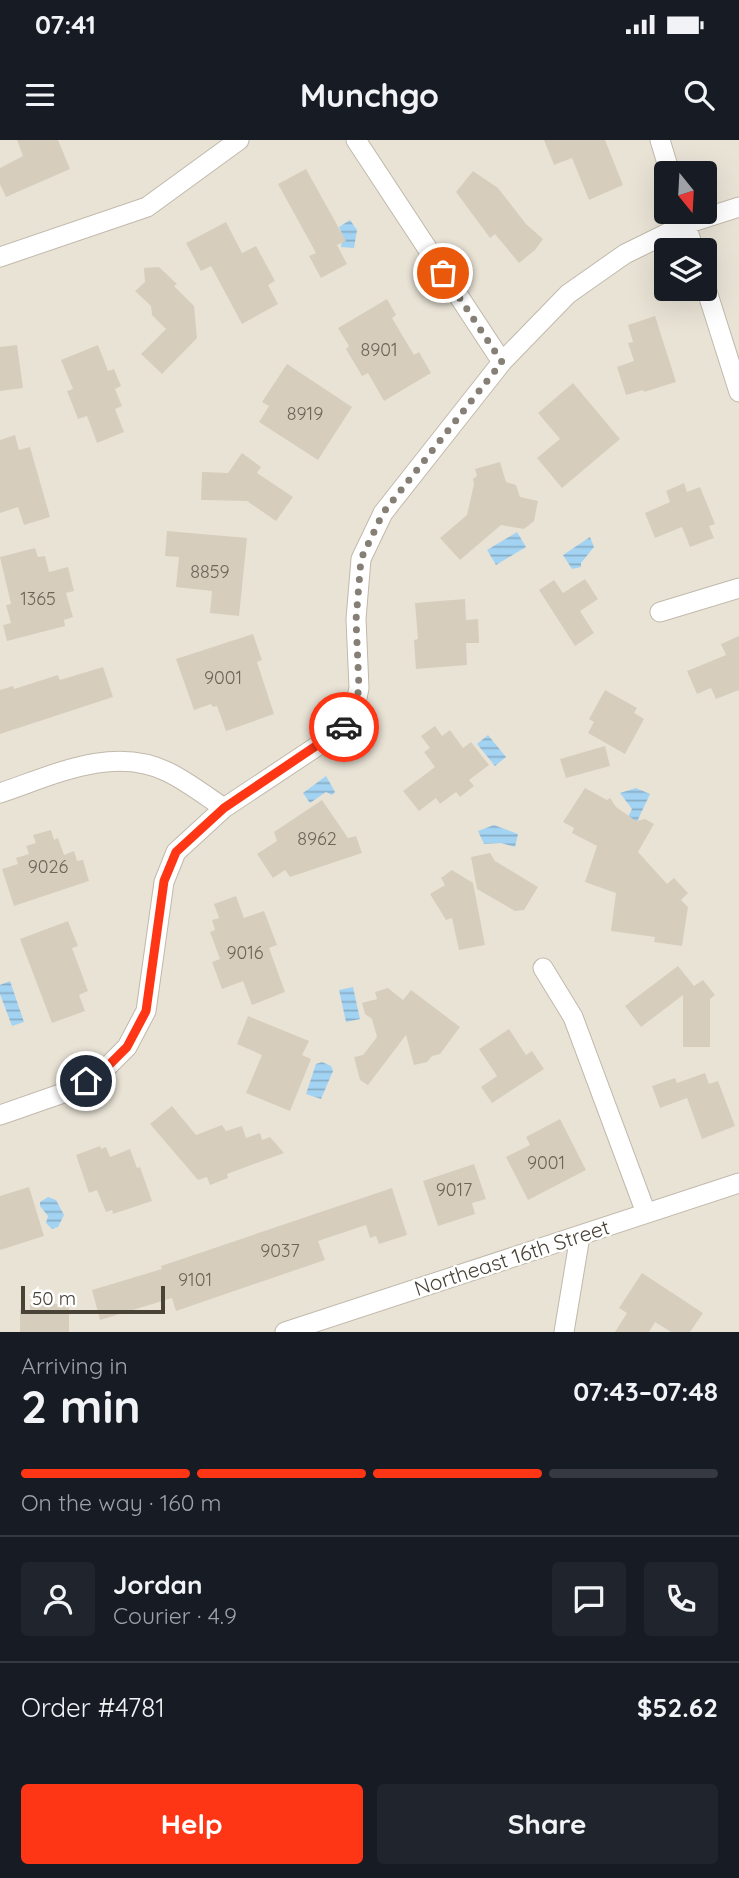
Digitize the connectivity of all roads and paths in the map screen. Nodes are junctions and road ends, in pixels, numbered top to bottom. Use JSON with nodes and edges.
{"nodes":[{"id":1,"x":239,"y":140,"type":"edge"},
{"id":2,"x":356,"y":140,"type":"edge"},
{"id":3,"x":660,"y":140,"type":"edge"},
{"id":4,"x":666,"y":161,"type":"edge"},
{"id":5,"x":739,"y":206,"type":"edge"},
{"id":6,"x":718,"y":211,"type":"edge"},
{"id":7,"x":674,"y":224,"type":"edge"},
{"id":8,"x":0,"y":257,"type":"edge"},
{"id":9,"x":710,"y":301,"type":"edge"},
{"id":10,"x":502,"y":362,"type":"junction"},
{"id":11,"x":739,"y":392,"type":"edge"},
{"id":12,"x":739,"y":588,"type":"edge"},
{"id":13,"x":660,"y":612,"type":"dead end"},
{"id":14,"x":0,"y":793,"type":"edge"},
{"id":15,"x":224,"y":808,"type":"junction"},
{"id":16,"x":542,"y":968,"type":"dead end"},
{"id":17,"x":0,"y":1115,"type":"edge"},
{"id":18,"x":739,"y":1183,"type":"edge"},
{"id":19,"x":646,"y":1213,"type":"junction"},
{"id":20,"x":580,"y":1236,"type":"junction"},
{"id":21,"x":285,"y":1332,"type":"edge"},
{"id":22,"x":564,"y":1332,"type":"edge"}],
"edges":[{"from":1,"to":8,"type":"street"},
{"from":2,"to":10,"type":"street"},
{"from":3,"to":4,"type":"street"},
{"from":5,"to":6,"type":"street"},
{"from":7,"to":10,"type":"street"},
{"from":9,"to":11,"type":"street"},
{"from":10,"to":15,"type":"street"},
{"from":12,"to":13,"type":"street"},
{"from":14,"to":15,"type":"street"},
{"from":15,"to":17,"type":"street"},
{"from":16,"to":19,"type":"street"},
{"from":18,"to":19,"type":"street","name":"Northeast 16th Street"},
{"from":19,"to":20,"type":"street","name":"Northeast 16th Street"},
{"from":20,"to":21,"type":"street","name":"Northeast 16th Street"},
{"from":20,"to":22,"type":"street"}]}
